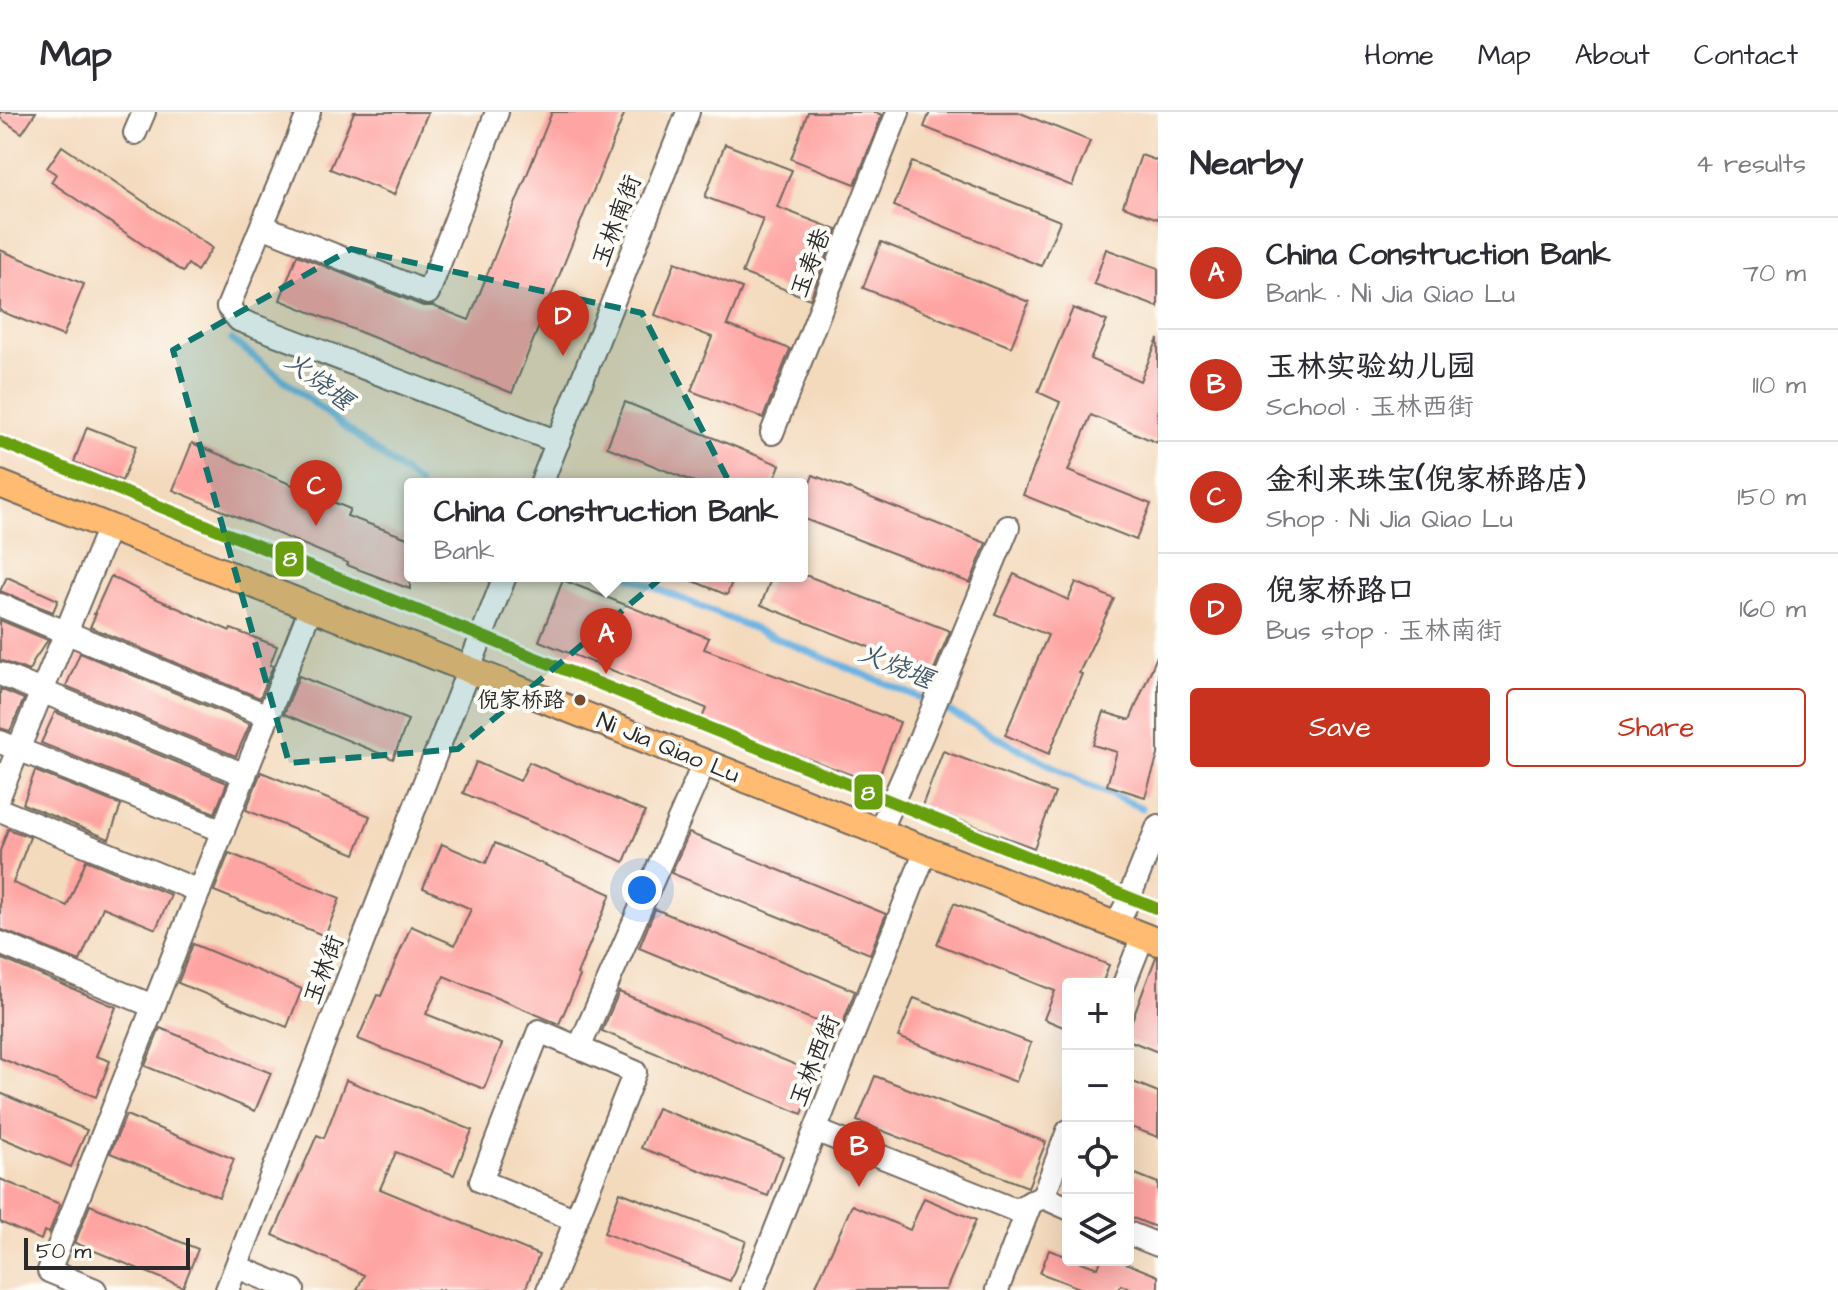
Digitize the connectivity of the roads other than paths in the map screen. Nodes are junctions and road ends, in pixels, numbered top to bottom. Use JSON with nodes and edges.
{"nodes":[{"id":1,"x":309,"y":112,"type":"edge"},
{"id":2,"x":497,"y":112,"type":"edge"},
{"id":3,"x":688,"y":112,"type":"edge"},
{"id":4,"x":898,"y":112,"type":"edge"},
{"id":5,"x":262,"y":226,"type":"junction"},
{"id":6,"x":772,"y":433,"type":"dead end"},
{"id":7,"x":558,"y":442,"type":"junction"},
{"id":8,"x":543,"y":478,"type":"edge"},
{"id":9,"x":0,"y":484,"type":"edge"},
{"id":10,"x":109,"y":527,"type":"junction"},
{"id":11,"x":1008,"y":527,"type":"dead end"},
{"id":12,"x":503,"y":582,"type":"edge"},
{"id":13,"x":0,"y":605,"type":"edge"},
{"id":14,"x":311,"y":607,"type":"junction"},
{"id":15,"x":66,"y":632,"type":"junction"},
{"id":16,"x":469,"y":669,"type":"junction"},
{"id":17,"x":0,"y":674,"type":"edge"},
{"id":18,"x":42,"y":691,"type":"junction"},
{"id":19,"x":268,"y":716,"type":"junction"},
{"id":20,"x":9,"y":746,"type":"edge"},
{"id":21,"x":704,"y":763,"type":"junction"},
{"id":22,"x":245,"y":775,"type":"junction"},
{"id":23,"x":0,"y":794,"type":"edge"},
{"id":24,"x":0,"y":810,"type":"edge"},
{"id":25,"x":1158,"y":826,"type":"edge"},
{"id":26,"x":223,"y":831,"type":"junction"},
{"id":27,"x":879,"y":832,"type":"junction"},
{"id":28,"x":926,"y":850,"type":"junction"},
{"id":29,"x":199,"y":891,"type":"junction"},
{"id":30,"x":1116,"y":926,"type":"junction"},
{"id":31,"x":1150,"y":939,"type":"edge"},
{"id":32,"x":0,"y":943,"type":"edge"},
{"id":33,"x":1127,"y":978,"type":"edge"},
{"id":34,"x":153,"y":1006,"type":"junction"},
{"id":35,"x":579,"y":1048,"type":"junction"},
{"id":36,"x":815,"y":1130,"type":"junction"},
{"id":37,"x":1062,"y":1144,"type":"edge"},
{"id":38,"x":1037,"y":1200,"type":"junction"},
{"id":39,"x":1062,"y":1206,"type":"edge"},
{"id":40,"x":576,"y":1220,"type":"junction"},
{"id":41,"x":1134,"y":1235,"type":"edge"},
{"id":42,"x":1158,"y":1245,"type":"edge"},
{"id":43,"x":237,"y":1267,"type":"junction"},
{"id":44,"x":95,"y":1290,"type":"edge"},
{"id":45,"x":227,"y":1290,"type":"edge"},
{"id":46,"x":293,"y":1290,"type":"edge"},
{"id":47,"x":548,"y":1290,"type":"edge"},
{"id":48,"x":752,"y":1290,"type":"edge"},
{"id":49,"x":997,"y":1290,"type":"edge"}],
"edges":[{"from":1,"to":5,"type":"street"},
{"from":2,"to":5,"type":"street"},
{"from":3,"to":7,"type":"street","name":"玉林南街"},
{"from":4,"to":6,"type":"street","name":"玉寿巷"},
{"from":5,"to":7,"type":"street"},
{"from":7,"to":8,"type":"street","name":"玉林南街"},
{"from":9,"to":10,"type":"main road","name":"Ni Jia Qiao Lu"},
{"from":10,"to":14,"type":"main road","name":"Ni Jia Qiao Lu"},
{"from":10,"to":15,"type":"street"},
{"from":11,"to":27,"type":"street"},
{"from":12,"to":16,"type":"street"},
{"from":13,"to":15,"type":"street"},
{"from":14,"to":16,"type":"main road","name":"Ni Jia Qiao Lu"},
{"from":14,"to":19,"type":"street"},
{"from":15,"to":18,"type":"street"},
{"from":15,"to":19,"type":"street"},
{"from":16,"to":21,"type":"main road","name":"Ni Jia Qiao Lu"},
{"from":16,"to":43,"type":"street","name":"玉林街"},
{"from":17,"to":18,"type":"street"},
{"from":18,"to":20,"type":"street"},
{"from":18,"to":22,"type":"street"},
{"from":19,"to":22,"type":"street"},
{"from":20,"to":23,"type":"street"},
{"from":20,"to":26,"type":"street"},
{"from":21,"to":27,"type":"main road","name":"Ni Jia Qiao Lu"},
{"from":21,"to":35,"type":"street"},
{"from":22,"to":26,"type":"street"},
{"from":24,"to":29,"type":"street"},
{"from":25,"to":30,"type":"street"},
{"from":26,"to":29,"type":"street"},
{"from":27,"to":28,"type":"main road","name":"Ni Jia Qiao Lu"},
{"from":28,"to":30,"type":"main road","name":"Ni Jia Qiao Lu"},
{"from":28,"to":36,"type":"street","name":"玉林西街"},
{"from":29,"to":34,"type":"street"},
{"from":30,"to":31,"type":"main road","name":"Ni Jia Qiao Lu"},
{"from":31,"to":33,"type":"street"},
{"from":32,"to":34,"type":"street"},
{"from":34,"to":44,"type":"street"},
{"from":35,"to":40,"type":"street"},
{"from":35,"to":40,"type":"street"},
{"from":36,"to":38,"type":"street"},
{"from":36,"to":48,"type":"street","name":"玉林西街"},
{"from":37,"to":38,"type":"street"},
{"from":38,"to":39,"type":"street"},
{"from":38,"to":49,"type":"street"},
{"from":40,"to":47,"type":"street"},
{"from":41,"to":42,"type":"street"},
{"from":43,"to":45,"type":"street","name":"玉林街"},
{"from":43,"to":46,"type":"street"}]}
